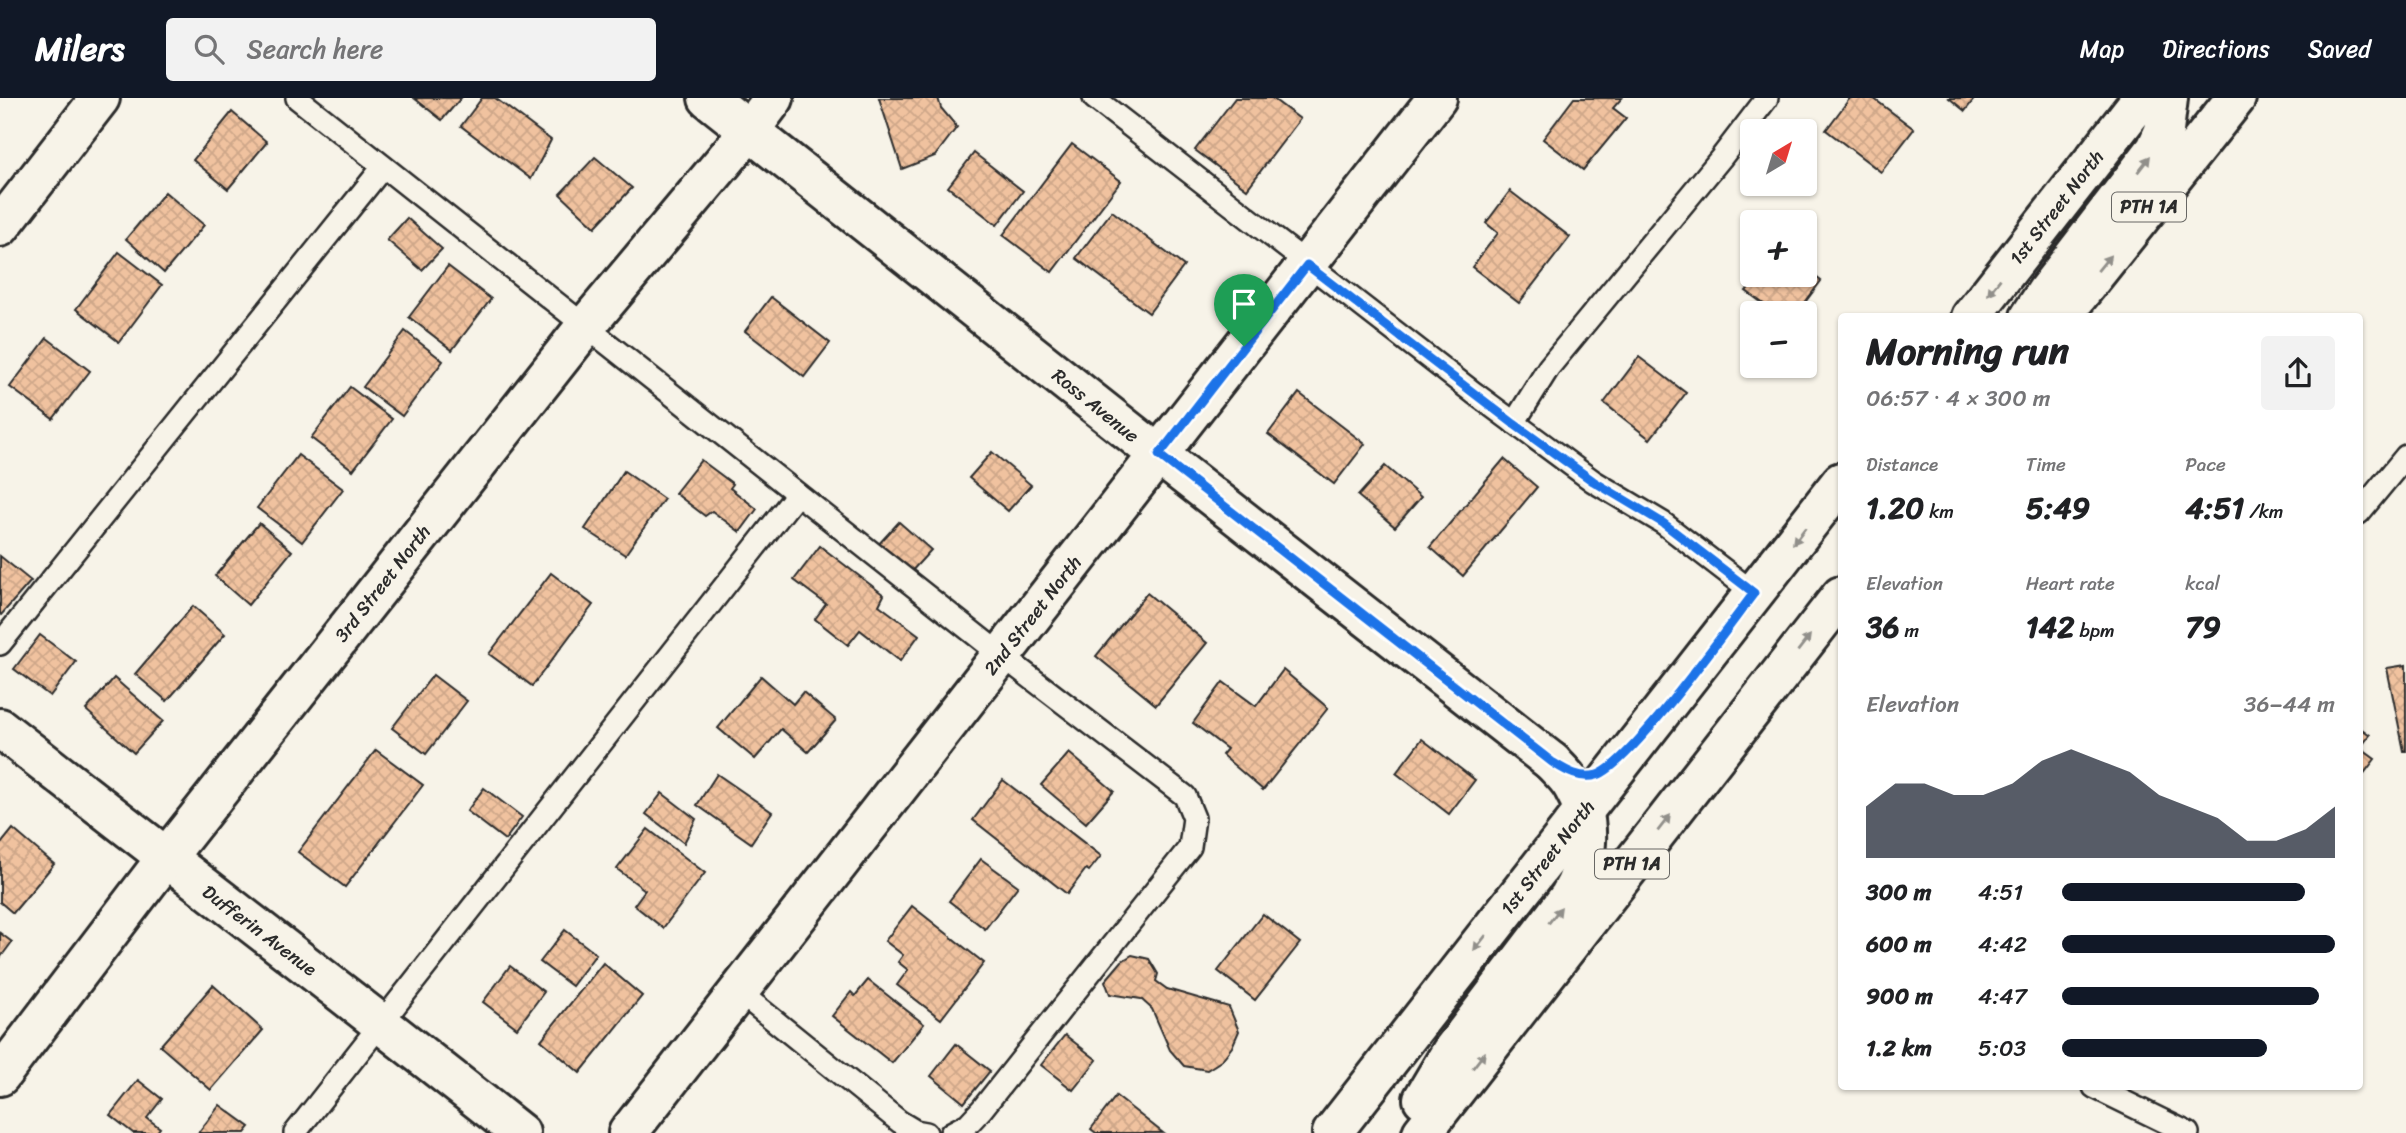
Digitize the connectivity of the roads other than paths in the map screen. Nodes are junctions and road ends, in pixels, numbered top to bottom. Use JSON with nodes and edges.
{"nodes":[{"id":1,"x":100,"y":98,"type":"edge"},
{"id":2,"x":297,"y":98,"type":"edge"},
{"id":3,"x":708,"y":98,"type":"edge"},
{"id":4,"x":774,"y":98,"type":"edge"},
{"id":5,"x":1437,"y":98,"type":"edge"},
{"id":6,"x":1767,"y":98,"type":"edge"},
{"id":7,"x":2142,"y":98,"type":"edge"},
{"id":8,"x":2168,"y":98,"type":"edge"},
{"id":9,"x":2236,"y":98,"type":"edge"},
{"id":10,"x":1098,"y":99,"type":"edge"},
{"id":11,"x":750,"y":130,"type":"junction"},
{"id":12,"x":383,"y":167,"type":"junction"},
{"id":13,"x":0,"y":227,"type":"edge"},
{"id":14,"x":1307,"y":265,"type":"junction"},
{"id":15,"x":1974,"y":313,"type":"edge"},
{"id":16,"x":2033,"y":313,"type":"edge"},
{"id":17,"x":2064,"y":313,"type":"edge"},
{"id":18,"x":585,"y":327,"type":"junction"},
{"id":19,"x":1514,"y":424,"type":"junction"},
{"id":20,"x":1159,"y":455,"type":"junction"},
{"id":21,"x":2406,"y":456,"type":"edge"},
{"id":22,"x":1838,"y":486,"type":"edge"},
{"id":23,"x":797,"y":494,"type":"junction"},
{"id":24,"x":2363,"y":508,"type":"edge"},
{"id":25,"x":1754,"y":593,"type":"junction"},
{"id":26,"x":1838,"y":600,"type":"edge"},
{"id":27,"x":0,"y":643,"type":"edge"},
{"id":28,"x":1000,"y":654,"type":"junction"},
{"id":29,"x":0,"y":728,"type":"edge"},
{"id":30,"x":1645,"y":732,"type":"junction"},
{"id":31,"x":1552,"y":762,"type":"junction"},
{"id":32,"x":1583,"y":812,"type":"junction"},
{"id":33,"x":166,"y":858,"type":"junction"},
{"id":34,"x":739,"y":992,"type":"junction"},
{"id":35,"x":381,"y":1022,"type":"junction"},
{"id":36,"x":6,"y":1055,"type":"edge"},
{"id":37,"x":2100,"y":1090,"type":"edge"},
{"id":38,"x":295,"y":1133,"type":"edge"},
{"id":39,"x":520,"y":1133,"type":"edge"},
{"id":40,"x":628,"y":1133,"type":"edge"},
{"id":41,"x":926,"y":1133,"type":"edge"},
{"id":42,"x":951,"y":1133,"type":"edge"},
{"id":43,"x":1332,"y":1133,"type":"edge"},
{"id":44,"x":1408,"y":1133,"type":"edge"},
{"id":45,"x":1422,"y":1133,"type":"edge"},
{"id":46,"x":2188,"y":1133,"type":"edge"}],
"edges":[{"from":1,"to":13,"type":"street"},
{"from":2,"to":12,"type":"lane"},
{"from":3,"to":11,"type":"street","name":"Ross Avenue"},
{"from":4,"to":11,"type":"street","name":"3rd Street North"},
{"from":5,"to":14,"type":"street","name":"2nd Street North"},
{"from":6,"to":19,"type":"lane"},
{"from":7,"to":15,"type":"street","name":"1st Street North","one_way":true},
{"from":16,"to":8,"type":"street","one_way":true},
{"from":17,"to":9,"type":"street","number":"PTH 1A","one_way":true},
{"from":10,"to":14,"type":"lane"},
{"from":11,"to":18,"type":"street","name":"3rd Street North"},
{"from":11,"to":20,"type":"street","name":"Ross Avenue"},
{"from":12,"to":18,"type":"lane"},
{"from":12,"to":27,"type":"lane"},
{"from":14,"to":19,"type":"lane"},
{"from":14,"to":20,"type":"street","name":"2nd Street North"},
{"from":18,"to":23,"type":"lane"},
{"from":18,"to":33,"type":"street","name":"3rd Street North"},
{"from":19,"to":25,"type":"lane"},
{"from":20,"to":28,"type":"street","name":"2nd Street North"},
{"from":20,"to":31,"type":"street","name":"Ross Avenue"},
{"from":21,"to":24,"type":"lane"},
{"from":22,"to":25,"type":"street","name":"1st Street North","one_way":true},
{"from":23,"to":28,"type":"lane"},
{"from":23,"to":35,"type":"lane"},
{"from":25,"to":30,"type":"street","name":"1st Street North"},
{"from":45,"to":26,"type":"street","number":"PTH 1A","one_way":true},
{"from":28,"to":34,"type":"street","name":"2nd Street North"},
{"from":28,"to":42,"type":"lane"},
{"from":29,"to":33,"type":"street","name":"Dufferin Avenue"},
{"from":30,"to":31,"type":"street"},
{"from":30,"to":32,"type":"street","name":"1st Street North"},
{"from":31,"to":32,"type":"street"},
{"from":32,"to":43,"type":"street","name":"1st Street North","one_way":true},
{"from":44,"to":32,"type":"street","one_way":true},
{"from":33,"to":35,"type":"street","name":"Dufferin Avenue"},
{"from":33,"to":36,"type":"street","name":"3rd Street North"},
{"from":34,"to":40,"type":"street","name":"2nd Street North"},
{"from":34,"to":41,"type":"lane"},
{"from":35,"to":38,"type":"lane"},
{"from":35,"to":39,"type":"street","name":"Dufferin Avenue"},
{"from":37,"to":46,"type":"lane"}]}
